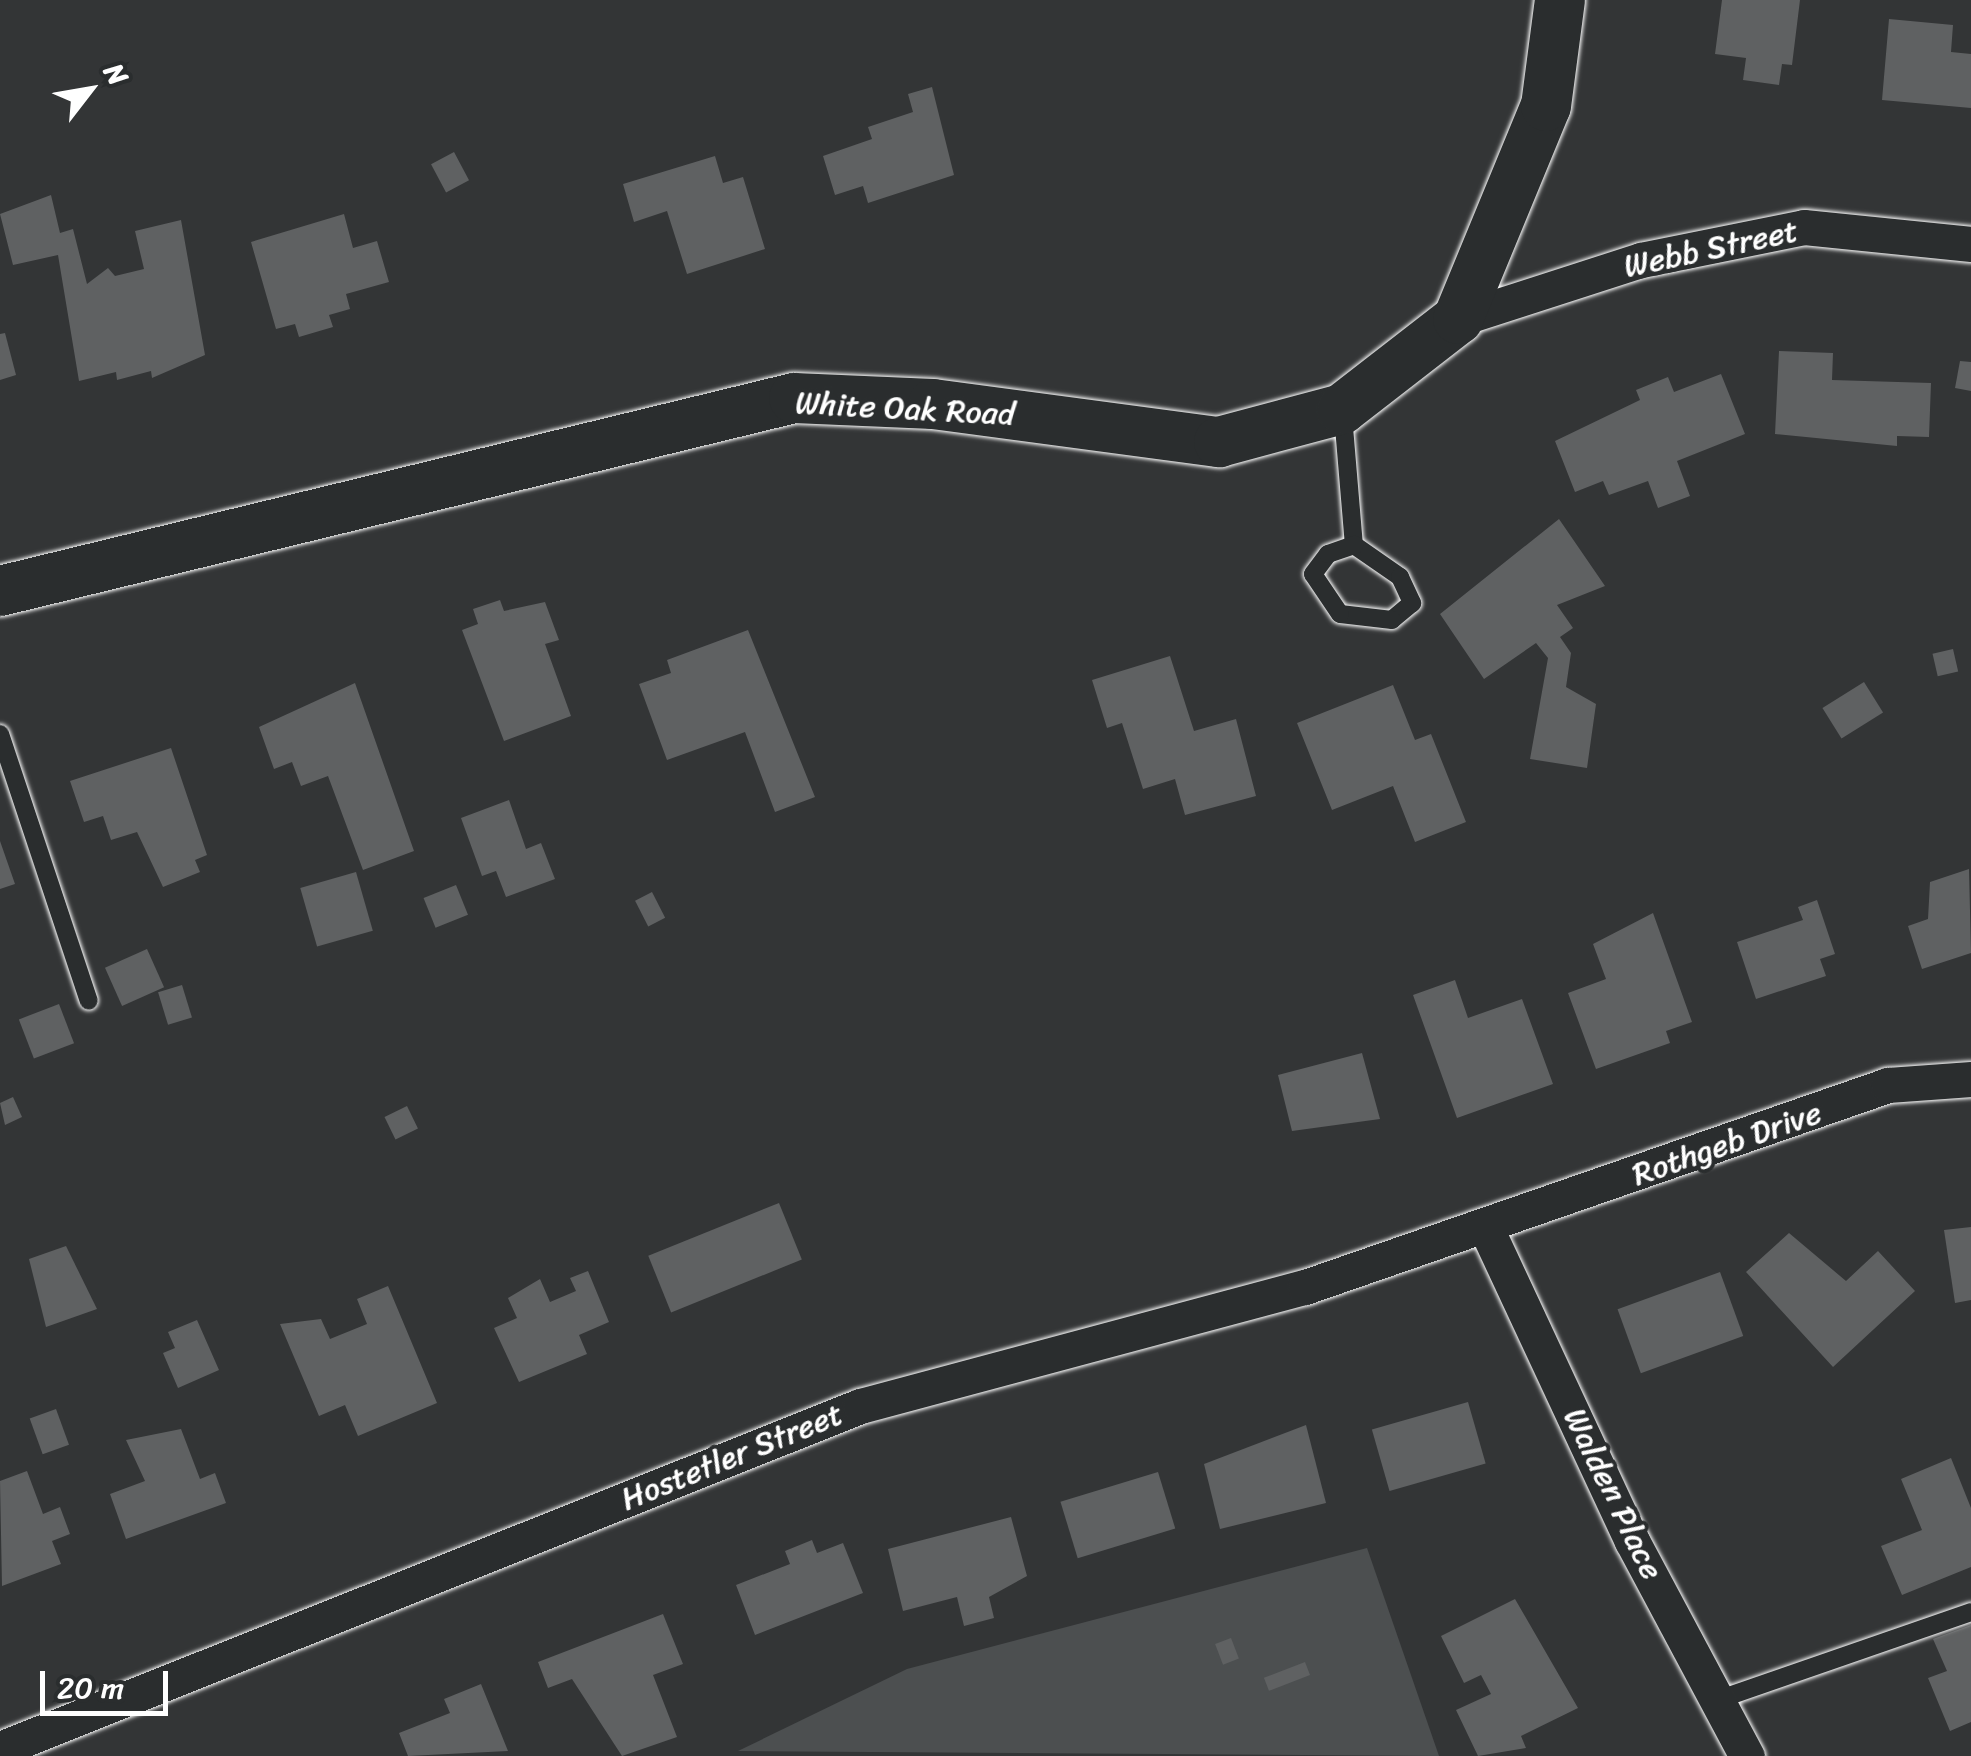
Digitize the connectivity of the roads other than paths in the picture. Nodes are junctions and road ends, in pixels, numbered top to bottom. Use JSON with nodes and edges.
{"nodes":[{"id":1,"x":1560,"y":0,"type":"edge"},
{"id":2,"x":1971,"y":244,"type":"edge"},
{"id":3,"x":1458,"y":319,"type":"junction"},
{"id":4,"x":1342,"y":409,"type":"junction"},
{"id":5,"x":1354,"y":545,"type":"junction"},
{"id":6,"x":0,"y":592,"type":"edge"},
{"id":7,"x":0,"y":734,"type":"edge"},
{"id":8,"x":89,"y":1002,"type":"dead end"},
{"id":9,"x":1971,"y":1079,"type":"edge"},
{"id":10,"x":1486,"y":1228,"type":"junction"},
{"id":11,"x":1971,"y":1612,"type":"edge"},
{"id":12,"x":1720,"y":1699,"type":"junction"},
{"id":13,"x":0,"y":1750,"type":"edge"},
{"id":14,"x":1747,"y":1756,"type":"edge"}],
"edges":[{"from":1,"to":3,"type":"street","name":"White Oak Road"},
{"from":2,"to":3,"type":"street","name":"Webb Street"},
{"from":3,"to":4,"type":"street","name":"White Oak Road"},
{"from":4,"to":5,"type":"lane"},
{"from":4,"to":6,"type":"street","name":"White Oak Road"},
{"from":5,"to":5,"type":"lane"},
{"from":7,"to":8,"type":"lane"},
{"from":9,"to":10,"type":"street","name":"Rothgeb Drive"},
{"from":10,"to":12,"type":"street","name":"Walden Place"},
{"from":10,"to":13,"type":"street","name":"Hostetler Street"},
{"from":11,"to":12,"type":"lane"},
{"from":12,"to":14,"type":"street","name":"Walden Place"}]}
